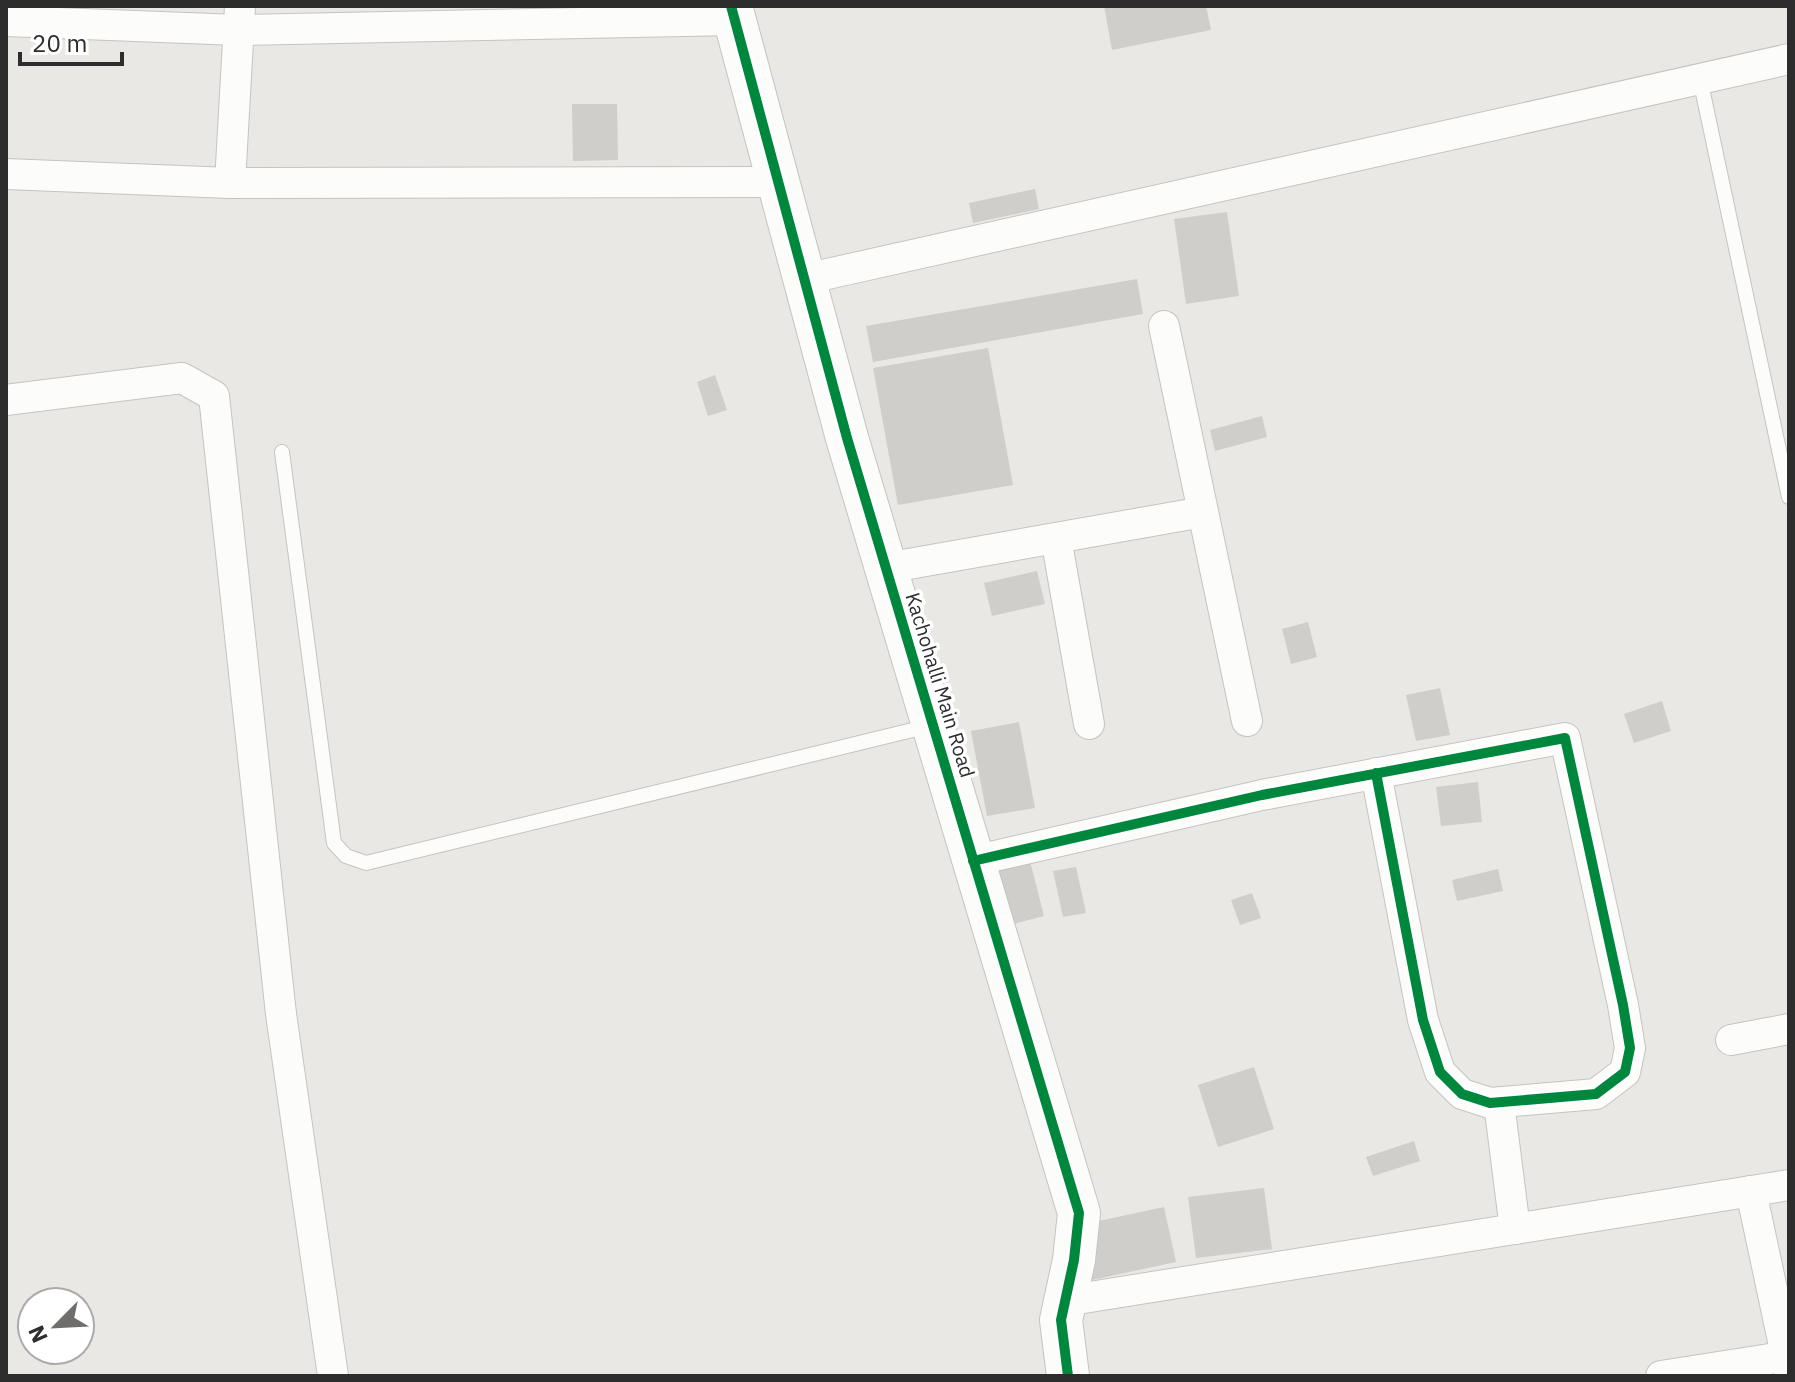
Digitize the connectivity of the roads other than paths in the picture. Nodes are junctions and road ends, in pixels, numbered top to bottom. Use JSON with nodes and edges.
{"nodes":[{"id":1,"x":733,"y":13,"type":"edge"},
{"id":2,"x":239,"y":18,"type":"edge"},
{"id":3,"x":6,"y":21,"type":"edge"},
{"id":4,"x":1789,"y":59,"type":"edge"},
{"id":5,"x":1700,"y":79,"type":"junction"},
{"id":6,"x":6,"y":174,"type":"edge"},
{"id":7,"x":779,"y":182,"type":"junction"},
{"id":8,"x":230,"y":183,"type":"junction"},
{"id":9,"x":805,"y":279,"type":"junction"},
{"id":10,"x":1164,"y":326,"type":"dead end"},
{"id":11,"x":6,"y":400,"type":"edge"},
{"id":12,"x":282,"y":452,"type":"dead end"},
{"id":13,"x":1789,"y":497,"type":"edge"},
{"id":14,"x":1203,"y":512,"type":"junction"},
{"id":15,"x":1056,"y":538,"type":"junction"},
{"id":16,"x":886,"y":568,"type":"junction"},
{"id":17,"x":1247,"y":721,"type":"dead end"},
{"id":18,"x":1089,"y":724,"type":"dead end"},
{"id":19,"x":933,"y":725,"type":"junction"},
{"id":20,"x":1376,"y":773,"type":"junction"},
{"id":21,"x":973,"y":861,"type":"junction"},
{"id":22,"x":1789,"y":1029,"type":"edge"},
{"id":23,"x":1731,"y":1040,"type":"dead end"},
{"id":24,"x":1499,"y":1103,"type":"junction"},
{"id":25,"x":1789,"y":1185,"type":"edge"},
{"id":26,"x":1751,"y":1191,"type":"junction"},
{"id":27,"x":1515,"y":1229,"type":"junction"},
{"id":28,"x":1065,"y":1301,"type":"junction"},
{"id":29,"x":1788,"y":1360,"type":"edge"},
{"id":30,"x":333,"y":1376,"type":"edge"},
{"id":31,"x":1068,"y":1376,"type":"edge"},
{"id":32,"x":1661,"y":1376,"type":"edge"}],
"edges":[{"from":1,"to":2,"type":"street"},
{"from":1,"to":7,"type":"street","name":"Kachohalli Main Road"},
{"from":2,"to":3,"type":"street"},
{"from":2,"to":8,"type":"street"},
{"from":4,"to":5,"type":"street"},
{"from":5,"to":9,"type":"street"},
{"from":5,"to":13,"type":"lane"},
{"from":6,"to":8,"type":"street"},
{"from":7,"to":8,"type":"street"},
{"from":7,"to":9,"type":"street","name":"Kachohalli Main Road"},
{"from":9,"to":16,"type":"street","name":"Kachohalli Main Road"},
{"from":10,"to":14,"type":"street"},
{"from":11,"to":30,"type":"street"},
{"from":12,"to":19,"type":"lane"},
{"from":14,"to":15,"type":"street"},
{"from":14,"to":17,"type":"street"},
{"from":15,"to":16,"type":"street"},
{"from":15,"to":18,"type":"street"},
{"from":16,"to":19,"type":"street","name":"Kachohalli Main Road"},
{"from":19,"to":21,"type":"street","name":"Kachohalli Main Road"},
{"from":20,"to":21,"type":"street"},
{"from":20,"to":24,"type":"street"},
{"from":20,"to":24,"type":"street"},
{"from":21,"to":28,"type":"street","name":"Kachohalli Main Road"},
{"from":22,"to":23,"type":"street"},
{"from":24,"to":27,"type":"street"},
{"from":25,"to":26,"type":"street"},
{"from":26,"to":27,"type":"street"},
{"from":26,"to":29,"type":"street"},
{"from":27,"to":28,"type":"street"},
{"from":28,"to":31,"type":"street","name":"Kachohalli Main Road"},
{"from":29,"to":32,"type":"street"}]}
